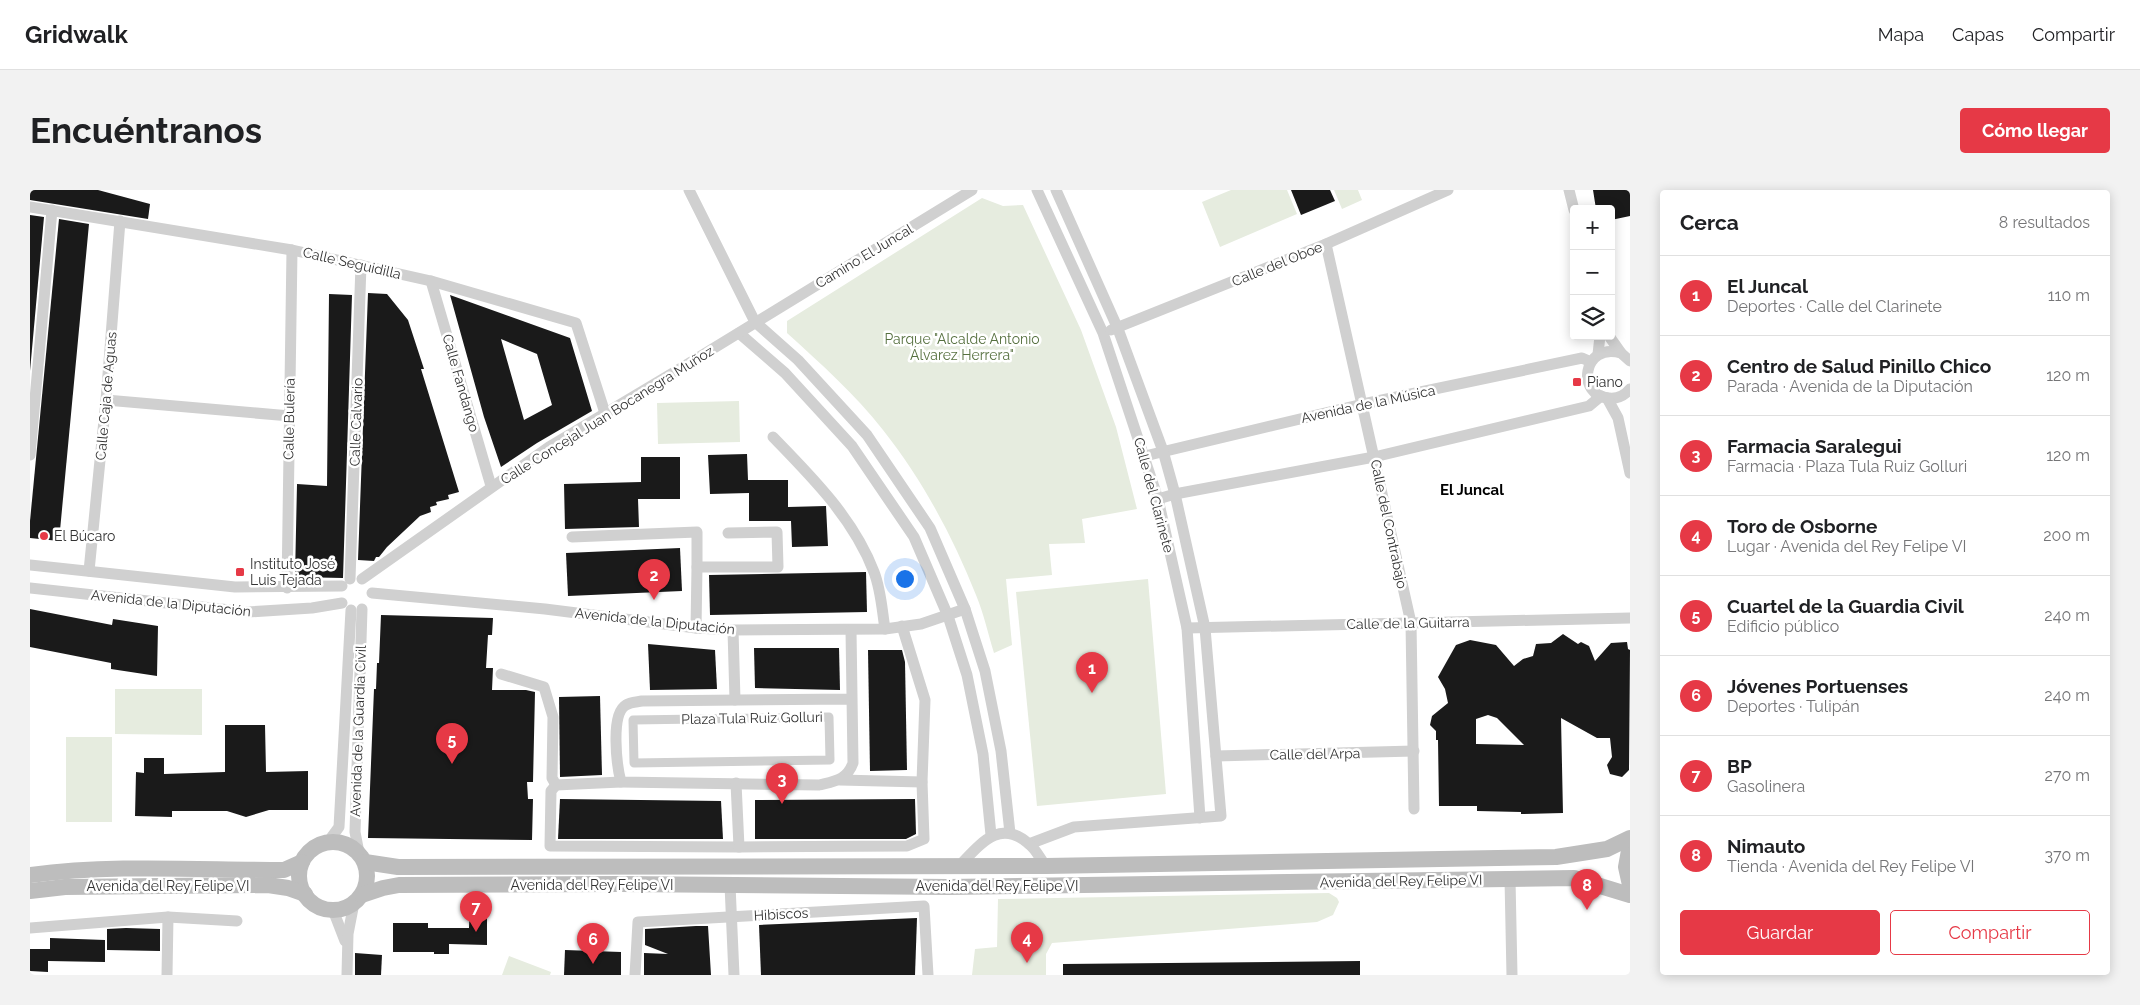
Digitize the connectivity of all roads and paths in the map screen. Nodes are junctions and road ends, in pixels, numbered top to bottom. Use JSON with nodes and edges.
{"nodes":[{"id":1,"x":689,"y":190,"type":"edge"},
{"id":2,"x":972,"y":190,"type":"edge"},
{"id":3,"x":1027,"y":190,"type":"edge"},
{"id":4,"x":1056,"y":190,"type":"edge"},
{"id":5,"x":1448,"y":190,"type":"edge"},
{"id":6,"x":1569,"y":190,"type":"edge"},
{"id":7,"x":1038,"y":192,"type":"edge"},
{"id":8,"x":1573,"y":205,"type":"edge"},
{"id":9,"x":30,"y":207,"type":"edge"},
{"id":10,"x":52,"y":210,"type":"junction"},
{"id":11,"x":120,"y":221,"type":"junction"},
{"id":12,"x":1326,"y":244,"type":"junction"},
{"id":13,"x":292,"y":250,"type":"junction"},
{"id":14,"x":361,"y":265,"type":"junction"},
{"id":15,"x":431,"y":281,"type":"junction"},
{"id":16,"x":756,"y":322,"type":"junction"},
{"id":17,"x":1118,"y":328,"type":"junction"},
{"id":18,"x":1103,"y":332,"type":"junction"},
{"id":19,"x":739,"y":333,"type":"junction"},
{"id":20,"x":1599,"y":340,"type":"edge"},
{"id":21,"x":1613,"y":340,"type":"edge"},
{"id":22,"x":1627,"y":356,"type":"edge"},
{"id":23,"x":1594,"y":358,"type":"junction"},
{"id":24,"x":1628,"y":392,"type":"edge"},
{"id":25,"x":1604,"y":397,"type":"junction"},
{"id":26,"x":106,"y":400,"type":"junction"},
{"id":27,"x":1363,"y":404,"type":"junction"},
{"id":28,"x":605,"y":413,"type":"junction"},
{"id":29,"x":290,"y":416,"type":"junction"},
{"id":30,"x":1618,"y":418,"type":"junction"},
{"id":31,"x":773,"y":437,"type":"dead end"},
{"id":32,"x":1163,"y":451,"type":"junction"},
{"id":33,"x":30,"y":455,"type":"edge"},
{"id":34,"x":1145,"y":456,"type":"junction"},
{"id":35,"x":1374,"y":457,"type":"junction"},
{"id":36,"x":1630,"y":473,"type":"edge"},
{"id":37,"x":491,"y":486,"type":"junction"},
{"id":38,"x":1175,"y":494,"type":"junction"},
{"id":39,"x":1158,"y":499,"type":"junction"},
{"id":40,"x":728,"y":533,"type":"dead end"},
{"id":41,"x":572,"y":537,"type":"dead end"},
{"id":42,"x":30,"y":564,"type":"edge"},
{"id":43,"x":697,"y":567,"type":"junction"},
{"id":44,"x":89,"y":571,"type":"junction"},
{"id":45,"x":351,"y":581,"type":"junction"},
{"id":46,"x":30,"y":588,"type":"edge"},
{"id":47,"x":287,"y":588,"type":"junction"},
{"id":48,"x":372,"y":593,"type":"junction"},
{"id":49,"x":352,"y":608,"type":"junction"},
{"id":50,"x":965,"y":609,"type":"junction"},
{"id":51,"x":948,"y":616,"type":"junction"},
{"id":52,"x":1630,"y":618,"type":"edge"},
{"id":53,"x":1411,"y":624,"type":"junction"},
{"id":54,"x":902,"y":626,"type":"junction"},
{"id":55,"x":696,"y":628,"type":"junction"},
{"id":56,"x":1187,"y":628,"type":"junction"},
{"id":57,"x":1205,"y":628,"type":"junction"},
{"id":58,"x":885,"y":629,"type":"junction"},
{"id":59,"x":733,"y":630,"type":"junction"},
{"id":60,"x":851,"y":630,"type":"junction"},
{"id":61,"x":501,"y":674,"type":"dead end"},
{"id":62,"x":734,"y":700,"type":"junction"},
{"id":63,"x":852,"y":700,"type":"junction"},
{"id":64,"x":633,"y":720,"type":"joint"},
{"id":65,"x":1414,"y":751,"type":"junction"},
{"id":66,"x":1216,"y":756,"type":"junction"},
{"id":67,"x":840,"y":780,"type":"junction"},
{"id":68,"x":621,"y":782,"type":"junction"},
{"id":69,"x":922,"y":782,"type":"junction"},
{"id":70,"x":736,"y":783,"type":"junction"},
{"id":71,"x":556,"y":785,"type":"junction"},
{"id":72,"x":1414,"y":809,"type":"dead end"},
{"id":73,"x":1200,"y":818,"type":"junction"},
{"id":74,"x":1010,"y":833,"type":"junction"},
{"id":75,"x":991,"y":835,"type":"junction"},
{"id":76,"x":1630,"y":838,"type":"edge"},
{"id":77,"x":328,"y":842,"type":"junction"},
{"id":78,"x":1029,"y":844,"type":"junction"},
{"id":79,"x":1630,"y":845,"type":"edge"},
{"id":80,"x":739,"y":847,"type":"junction"},
{"id":81,"x":362,"y":858,"type":"junction"},
{"id":82,"x":302,"y":862,"type":"junction"},
{"id":83,"x":1046,"y":866,"type":"junction"},
{"id":84,"x":958,"y":867,"type":"junction"},
{"id":85,"x":30,"y":875,"type":"edge"},
{"id":86,"x":1510,"y":879,"type":"junction"},
{"id":87,"x":730,"y":885,"type":"junction"},
{"id":88,"x":1630,"y":885,"type":"edge"},
{"id":89,"x":30,"y":891,"type":"edge"},
{"id":90,"x":305,"y":894,"type":"junction"},
{"id":91,"x":1630,"y":895,"type":"edge"},
{"id":92,"x":358,"y":899,"type":"junction"},
{"id":93,"x":333,"y":910,"type":"junction"},
{"id":94,"x":168,"y":917,"type":"junction"},
{"id":95,"x":730,"y":917,"type":"junction"},
{"id":96,"x":237,"y":921,"type":"dead end"},
{"id":97,"x":30,"y":928,"type":"edge"},
{"id":98,"x":347,"y":951,"type":"junction"},
{"id":99,"x":167,"y":975,"type":"edge"},
{"id":100,"x":347,"y":975,"type":"edge"},
{"id":101,"x":635,"y":975,"type":"edge"},
{"id":102,"x":734,"y":975,"type":"edge"},
{"id":103,"x":928,"y":975,"type":"edge"},
{"id":104,"x":1512,"y":975,"type":"edge"}],
"edges":[{"from":1,"to":16,"type":"street"},
{"from":2,"to":16,"type":"street","name":"Camino El Juncal"},
{"from":3,"to":7,"type":"street"},
{"from":4,"to":17,"type":"street","name":"Calle del Clarinete"},
{"from":5,"to":12,"type":"street","name":"Calle del Oboe"},
{"from":6,"to":8,"type":"street"},
{"from":7,"to":18,"type":"street","name":"Calle del Clarinete"},
{"from":9,"to":10,"type":"street","name":"Calle Seguidilla"},
{"from":10,"to":11,"type":"street","name":"Calle Seguidilla"},
{"from":10,"to":33,"type":"street"},
{"from":11,"to":13,"type":"street","name":"Calle Seguidilla"},
{"from":11,"to":26,"type":"street","name":"Calle Caja de Aguas"},
{"from":12,"to":17,"type":"street","name":"Calle del Oboe"},
{"from":12,"to":27,"type":"street","name":"Calle del Contrabajo"},
{"from":13,"to":14,"type":"street","name":"Calle Seguidilla"},
{"from":13,"to":29,"type":"street","name":"Calle Bulería"},
{"from":14,"to":15,"type":"street","name":"Calle Seguidilla"},
{"from":14,"to":45,"type":"street","name":"Calle Calvario"},
{"from":15,"to":28,"type":"street","name":"Calle Seguidilla"},
{"from":15,"to":37,"type":"street","name":"Calle Fandango"},
{"from":16,"to":19,"type":"street","name":"Calle Concejal Juan Bocanegra Muñoz"},
{"from":16,"to":50,"type":"street"},
{"from":17,"to":18,"type":"street","name":"Calle del Oboe"},
{"from":17,"to":32,"type":"street","name":"Calle del Clarinete"},
{"from":18,"to":34,"type":"street","name":"Calle del Clarinete"},
{"from":19,"to":28,"type":"street","name":"Calle Concejal Juan Bocanegra Muñoz"},
{"from":19,"to":51,"type":"street"},
{"from":20,"to":23,"type":"street"},
{"from":21,"to":22,"type":"street"},
{"from":22,"to":23,"type":"street","name":"Avenida de la Música"},
{"from":23,"to":25,"type":"street"},
{"from":23,"to":27,"type":"street","name":"Avenida de la Música"},
{"from":24,"to":25,"type":"street"},
{"from":24,"to":30,"type":"street"},
{"from":25,"to":30,"type":"street"},
{"from":25,"to":35,"type":"street"},
{"from":26,"to":29,"type":"street"},
{"from":26,"to":44,"type":"street","name":"Calle Caja de Aguas"},
{"from":27,"to":32,"type":"street","name":"Avenida de la Música"},
{"from":27,"to":35,"type":"street","name":"Calle del Contrabajo"},
{"from":28,"to":37,"type":"street","name":"Calle Concejal Juan Bocanegra Muñoz"},
{"from":29,"to":47,"type":"street","name":"Calle Bulería"},
{"from":30,"to":36,"type":"street"},
{"from":31,"to":58,"type":"street"},
{"from":32,"to":34,"type":"street","name":"Avenida de la Música"},
{"from":32,"to":38,"type":"street","name":"Calle del Clarinete"},
{"from":34,"to":39,"type":"street","name":"Calle del Clarinete"},
{"from":35,"to":38,"type":"street"},
{"from":35,"to":53,"type":"street","name":"Calle del Contrabajo"},
{"from":37,"to":45,"type":"street","name":"Calle Concejal Juan Bocanegra Muñoz"},
{"from":38,"to":39,"type":"street"},
{"from":38,"to":57,"type":"street","name":"Calle del Clarinete"},
{"from":39,"to":56,"type":"street","name":"Calle del Clarinete"},
{"from":40,"to":43,"type":"street"},
{"from":41,"to":43,"type":"street"},
{"from":42,"to":44,"type":"street","name":"Avenida de la Diputación"},
{"from":43,"to":55,"type":"street"},
{"from":44,"to":47,"type":"street","name":"Avenida de la Diputación"},
{"from":45,"to":47,"type":"street","name":"Avenida de la Diputación"},
{"from":45,"to":48,"type":"street"},
{"from":45,"to":49,"type":"street"},
{"from":46,"to":49,"type":"street","name":"Avenida de la Diputación"},
{"from":48,"to":49,"type":"street"},
{"from":48,"to":55,"type":"street","name":"Avenida de la Diputación"},
{"from":49,"to":77,"type":"street"},
{"from":49,"to":81,"type":"street","name":"Avenida de la Guardia Civil"},
{"from":50,"to":51,"type":"street","name":"Avenida de la Diputación"},
{"from":50,"to":74,"type":"street"},
{"from":51,"to":54,"type":"street","name":"Avenida de la Diputación"},
{"from":51,"to":75,"type":"street"},
{"from":52,"to":53,"type":"street","name":"Calle de la Guitarra"},
{"from":53,"to":57,"type":"street","name":"Calle de la Guitarra"},
{"from":53,"to":65,"type":"street","name":"Calle del Contrabajo"},
{"from":54,"to":58,"type":"street","name":"Avenida de la Diputación"},
{"from":54,"to":69,"type":"street"},
{"from":55,"to":59,"type":"street","name":"Avenida de la Diputación"},
{"from":56,"to":57,"type":"street","name":"Calle de la Guitarra"},
{"from":56,"to":73,"type":"street","name":"Calle del Clarinete"},
{"from":57,"to":66,"type":"street","name":"Calle del Clarinete"},
{"from":58,"to":60,"type":"street","name":"Avenida de la Diputación"},
{"from":59,"to":60,"type":"street","name":"Avenida de la Diputación"},
{"from":59,"to":62,"type":"street"},
{"from":60,"to":63,"type":"street"},
{"from":61,"to":71,"type":"street"},
{"from":62,"to":63,"type":"street"},
{"from":62,"to":68,"type":"street"},
{"from":63,"to":67,"type":"street"},
{"from":64,"to":64,"type":"street","name":"Plaza Tula Ruiz Golluri"},
{"from":65,"to":66,"type":"street","name":"Calle del Arpa"},
{"from":65,"to":72,"type":"street","name":"Calle del Contrabajo"},
{"from":66,"to":73,"type":"street","name":"Calle del Clarinete"},
{"from":67,"to":69,"type":"street"},
{"from":67,"to":70,"type":"street"},
{"from":68,"to":70,"type":"street"},
{"from":68,"to":71,"type":"street"},
{"from":69,"to":80,"type":"street"},
{"from":70,"to":80,"type":"street"},
{"from":71,"to":80,"type":"street"},
{"from":73,"to":78,"type":"street"},
{"from":74,"to":75,"type":"street"},
{"from":74,"to":78,"type":"street"},
{"from":75,"to":84,"type":"street"},
{"from":76,"to":83,"type":"main road","name":"Avenida del Rey Felipe VI"},
{"from":77,"to":81,"type":"main road"},
{"from":77,"to":82,"type":"main road"},
{"from":78,"to":83,"type":"street"},
{"from":79,"to":88,"type":"main road"},
{"from":81,"to":84,"type":"main road","name":"Avenida del Rey Felipe VI"},
{"from":81,"to":92,"type":"main road"},
{"from":82,"to":85,"type":"main road","name":"Avenida del Rey Felipe VI"},
{"from":82,"to":90,"type":"main road"},
{"from":83,"to":84,"type":"main road","name":"Avenida del Rey Felipe VI"},
{"from":86,"to":87,"type":"main road","name":"Avenida del Rey Felipe VI"},
{"from":86,"to":91,"type":"main road","name":"Avenida del Rey Felipe VI"},
{"from":86,"to":104,"type":"street"},
{"from":87,"to":92,"type":"main road","name":"Avenida del Rey Felipe VI"},
{"from":87,"to":95,"type":"street"},
{"from":89,"to":90,"type":"main road","name":"Avenida del Rey Felipe VI"},
{"from":90,"to":93,"type":"main road"},
{"from":92,"to":93,"type":"main road"},
{"from":92,"to":98,"type":"street"},
{"from":93,"to":98,"type":"street"},
{"from":94,"to":96,"type":"street"},
{"from":94,"to":97,"type":"street"},
{"from":94,"to":99,"type":"street"},
{"from":95,"to":101,"type":"street","name":"Hibiscos"},
{"from":95,"to":102,"type":"street"},
{"from":95,"to":103,"type":"street","name":"Hibiscos"},
{"from":98,"to":100,"type":"street"}]}
